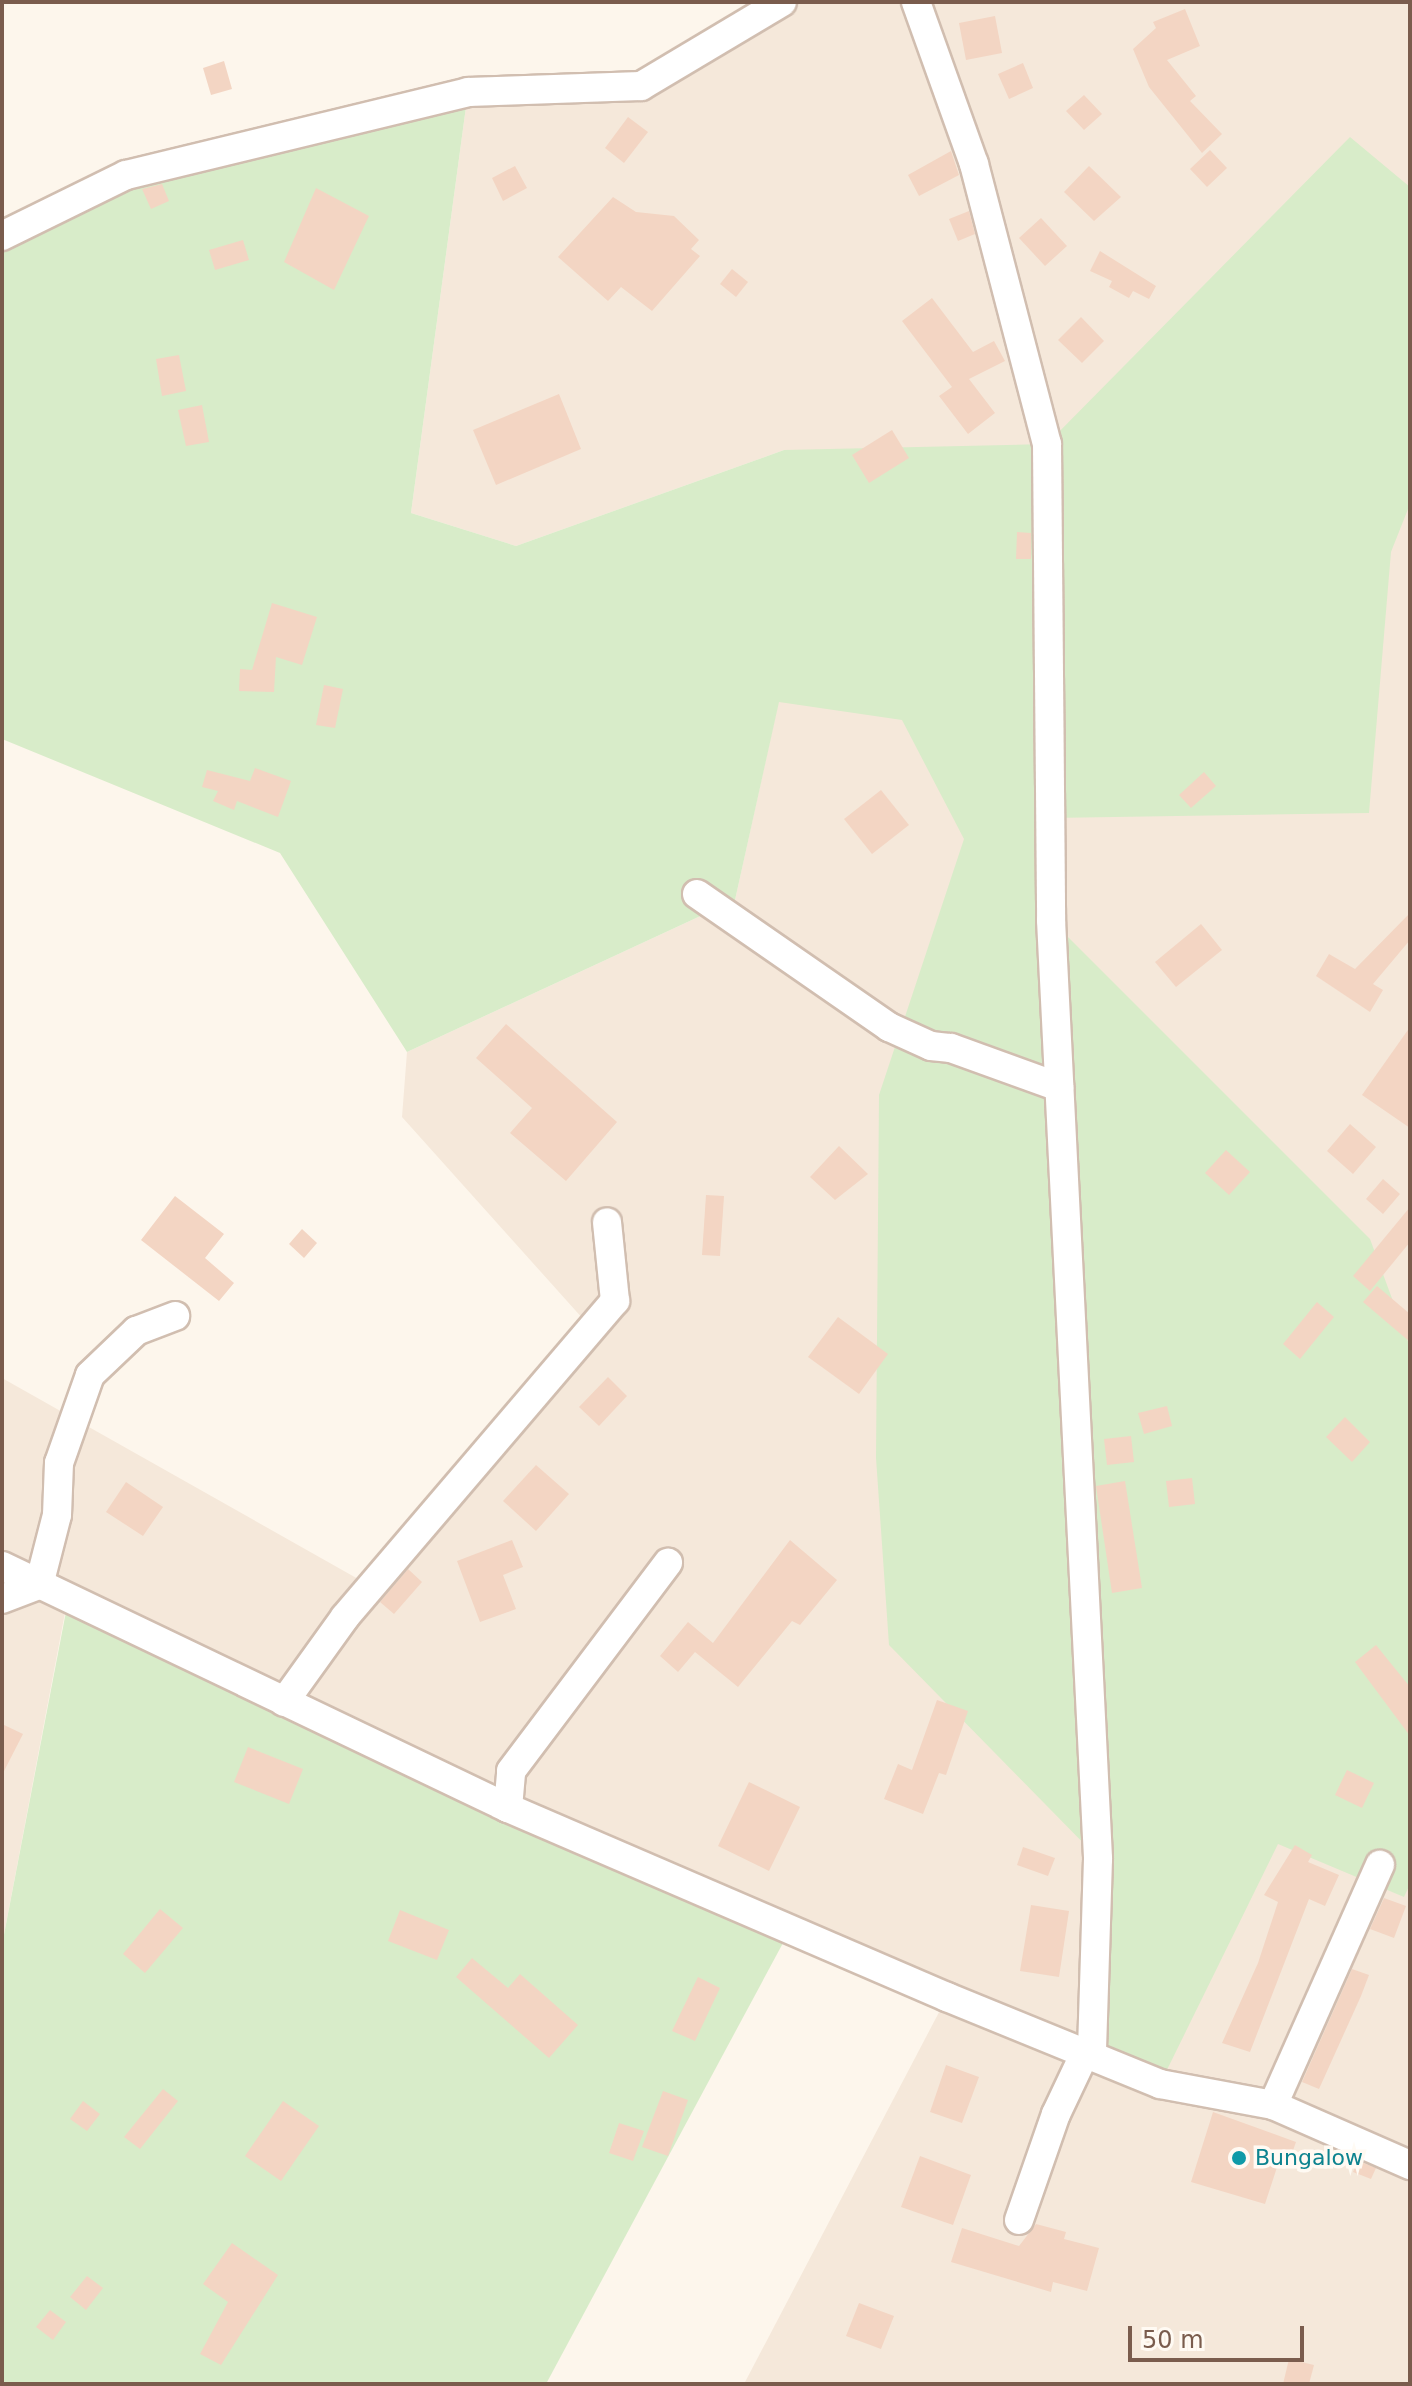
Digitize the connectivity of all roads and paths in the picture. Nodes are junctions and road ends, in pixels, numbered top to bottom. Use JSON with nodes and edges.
{"nodes":[{"id":1,"x":782,"y":2,"type":"edge"},
{"id":2,"x":916,"y":2,"type":"edge"},
{"id":3,"x":2,"y":236,"type":"edge"},
{"id":4,"x":697,"y":894,"type":"dead end"},
{"id":5,"x":1059,"y":1087,"type":"junction"},
{"id":6,"x":607,"y":1222,"type":"dead end"},
{"id":7,"x":175,"y":1316,"type":"dead end"},
{"id":8,"x":668,"y":1563,"type":"dead end"},
{"id":9,"x":2,"y":1566,"type":"edge"},
{"id":10,"x":39,"y":1585,"type":"junction"},
{"id":11,"x":2,"y":1599,"type":"edge"},
{"id":12,"x":284,"y":1702,"type":"junction"},
{"id":13,"x":508,"y":1808,"type":"junction"},
{"id":14,"x":1380,"y":1865,"type":"dead end"},
{"id":15,"x":1088,"y":2054,"type":"junction"},
{"id":16,"x":1273,"y":2105,"type":"junction"},
{"id":17,"x":1410,"y":2165,"type":"edge"},
{"id":18,"x":1019,"y":2220,"type":"dead end"}],
"edges":[{"from":1,"to":3,"type":"street"},
{"from":2,"to":5,"type":"street"},
{"from":4,"to":5,"type":"street"},
{"from":5,"to":15,"type":"street"},
{"from":6,"to":12,"type":"street"},
{"from":7,"to":10,"type":"street"},
{"from":8,"to":13,"type":"street"},
{"from":9,"to":10,"type":"street"},
{"from":10,"to":11,"type":"street"},
{"from":10,"to":12,"type":"street"},
{"from":12,"to":13,"type":"street"},
{"from":13,"to":15,"type":"street"},
{"from":14,"to":16,"type":"street"},
{"from":15,"to":16,"type":"street"},
{"from":15,"to":18,"type":"street"},
{"from":16,"to":17,"type":"street"}]}
